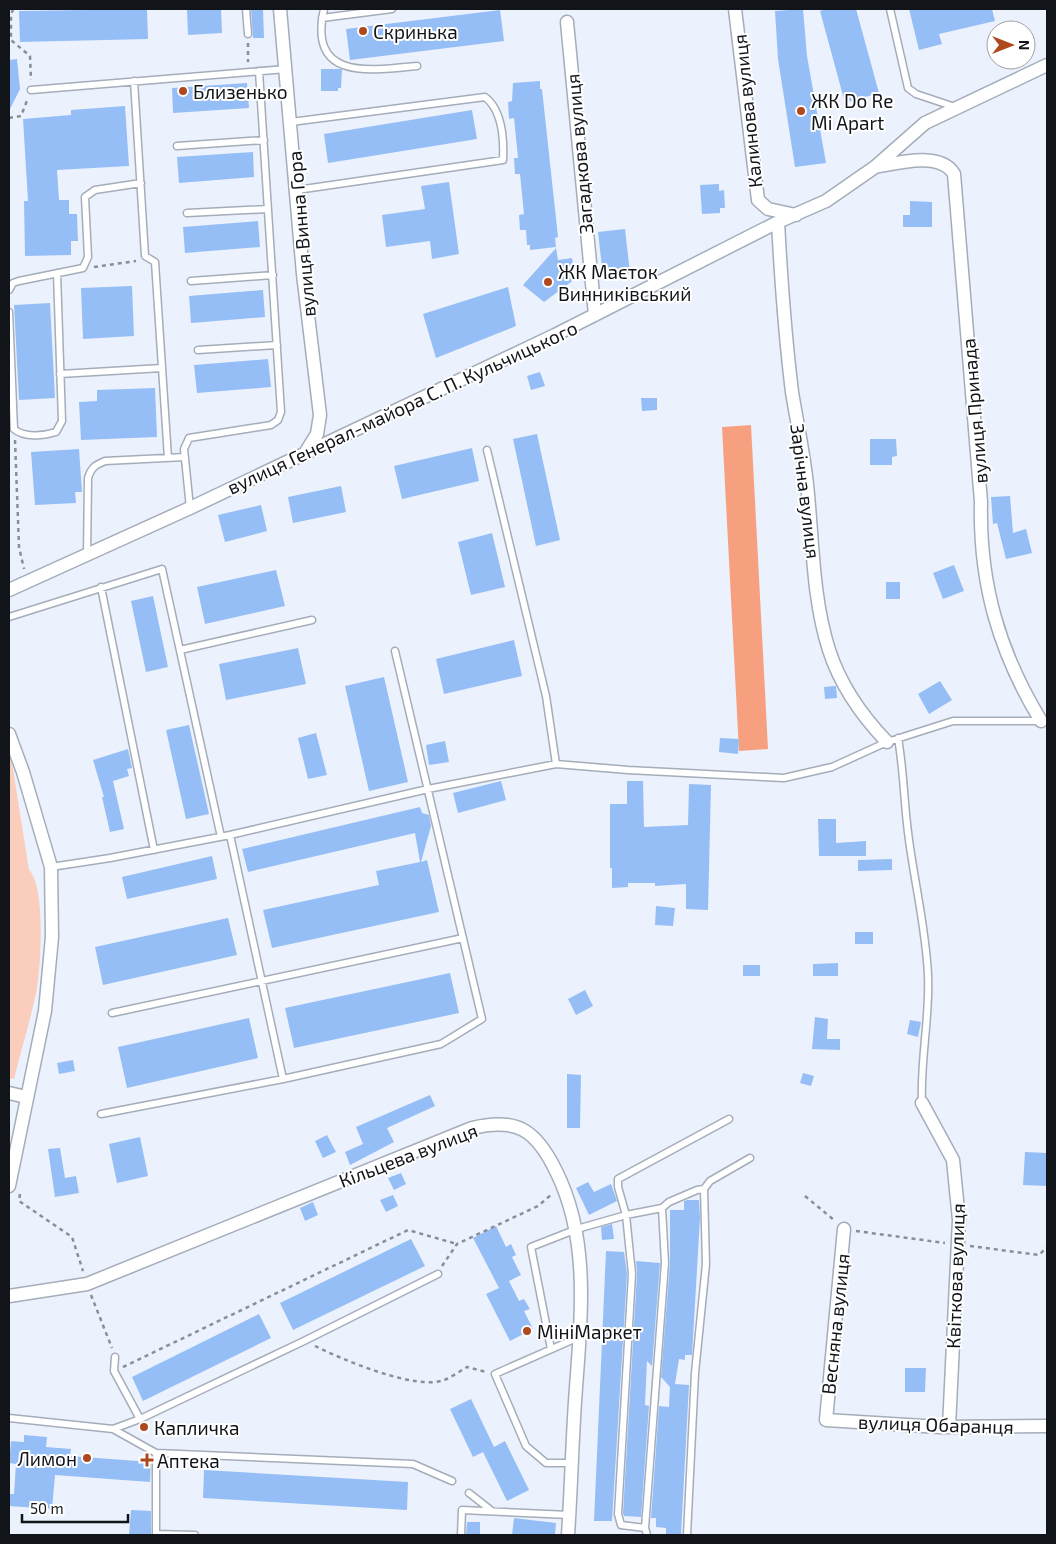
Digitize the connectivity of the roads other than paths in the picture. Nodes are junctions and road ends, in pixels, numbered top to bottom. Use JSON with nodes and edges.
{"nodes":[{"id":1,"x":246,"y":9,"type":"edge"},
{"id":2,"x":280,"y":9,"type":"edge"},
{"id":3,"x":324,"y":9,"type":"edge"},
{"id":4,"x":392,"y":9,"type":"edge"},
{"id":5,"x":735,"y":9,"type":"edge"},
{"id":6,"x":890,"y":9,"type":"edge"},
{"id":7,"x":322,"y":18,"type":"junction"},
{"id":8,"x":567,"y":22,"type":"dead end"},
{"id":9,"x":248,"y":34,"type":"road end"},
{"id":10,"x":1047,"y":65,"type":"edge"},
{"id":11,"x":416,"y":66,"type":"dead end"},
{"id":12,"x":286,"y":69,"type":"junction"},
{"id":13,"x":259,"y":71,"type":"junction"},
{"id":14,"x":134,"y":81,"type":"junction"},
{"id":15,"x":31,"y":90,"type":"road end"},
{"id":16,"x":955,"y":107,"type":"junction"},
{"id":17,"x":291,"y":122,"type":"junction"},
{"id":18,"x":264,"y":140,"type":"junction"},
{"id":19,"x":177,"y":146,"type":"dead end"},
{"id":20,"x":875,"y":167,"type":"junction"},
{"id":21,"x":141,"y":183,"type":"junction"},
{"id":22,"x":297,"y":190,"type":"junction"},
{"id":23,"x":268,"y":209,"type":"junction"},
{"id":24,"x":187,"y":213,"type":"dead end"},
{"id":25,"x":796,"y":215,"type":"junction"},
{"id":26,"x":778,"y":222,"type":"junction"},
{"id":27,"x":57,"y":273,"type":"junction"},
{"id":28,"x":273,"y":275,"type":"junction"},
{"id":29,"x":191,"y":281,"type":"dead end"},
{"id":30,"x":9,"y":290,"type":"edge"},
{"id":31,"x":9,"y":312,"type":"edge"},
{"id":32,"x":595,"y":315,"type":"junction"},
{"id":33,"x":278,"y":345,"type":"junction"},
{"id":34,"x":198,"y":350,"type":"dead end"},
{"id":35,"x":162,"y":368,"type":"junction"},
{"id":36,"x":60,"y":374,"type":"junction"},
{"id":37,"x":487,"y":450,"type":"dead end"},
{"id":38,"x":304,"y":455,"type":"junction"},
{"id":39,"x":185,"y":457,"type":"junction"},
{"id":40,"x":168,"y":458,"type":"junction"},
{"id":41,"x":190,"y":508,"type":"junction"},
{"id":42,"x":87,"y":556,"type":"junction"},
{"id":43,"x":101,"y":588,"type":"junction"},
{"id":44,"x":9,"y":590,"type":"edge"},
{"id":45,"x":9,"y":617,"type":"edge"},
{"id":46,"x":312,"y":620,"type":"dead end"},
{"id":47,"x":180,"y":650,"type":"junction"},
{"id":48,"x":396,"y":651,"type":"dead end"},
{"id":49,"x":1041,"y":721,"type":"joint"},
{"id":50,"x":9,"y":734,"type":"edge"},
{"id":51,"x":893,"y":740,"type":"junction"},
{"id":52,"x":556,"y":764,"type":"junction"},
{"id":53,"x":428,"y":788,"type":"junction"},
{"id":54,"x":230,"y":835,"type":"junction"},
{"id":55,"x":221,"y":837,"type":"junction"},
{"id":56,"x":154,"y":850,"type":"junction"},
{"id":57,"x":51,"y":867,"type":"junction"},
{"id":58,"x":463,"y":938,"type":"junction"},
{"id":59,"x":262,"y":981,"type":"junction"},
{"id":60,"x":112,"y":1013,"type":"dead end"},
{"id":61,"x":283,"y":1079,"type":"junction"},
{"id":62,"x":9,"y":1093,"type":"edge"},
{"id":63,"x":26,"y":1097,"type":"junction"},
{"id":64,"x":922,"y":1104,"type":"joint"},
{"id":65,"x":101,"y":1114,"type":"dead end"},
{"id":66,"x":729,"y":1119,"type":"dead end"},
{"id":67,"x":750,"y":1158,"type":"dead end"},
{"id":68,"x":9,"y":1186,"type":"edge"},
{"id":69,"x":704,"y":1189,"type":"junction"},
{"id":70,"x":662,"y":1208,"type":"junction"},
{"id":71,"x":626,"y":1215,"type":"junction"},
{"id":72,"x":577,"y":1229,"type":"junction"},
{"id":73,"x":844,"y":1229,"type":"road end"},
{"id":74,"x":438,"y":1274,"type":"road end"},
{"id":75,"x":9,"y":1296,"type":"edge"},
{"id":76,"x":579,"y":1337,"type":"junction"},
{"id":77,"x":551,"y":1349,"type":"junction"},
{"id":78,"x":115,"y":1357,"type":"road end"},
{"id":79,"x":9,"y":1418,"type":"edge"},
{"id":80,"x":140,"y":1419,"type":"junction"},
{"id":81,"x":826,"y":1420,"type":"joint"},
{"id":82,"x":1047,"y":1426,"type":"edge"},
{"id":83,"x":950,"y":1427,"type":"junction"},
{"id":84,"x":113,"y":1429,"type":"junction"},
{"id":85,"x":156,"y":1453,"type":"junction"},
{"id":86,"x":571,"y":1463,"type":"junction"},
{"id":87,"x":452,"y":1481,"type":"dead end"},
{"id":88,"x":469,"y":1493,"type":"dead end"},
{"id":89,"x":493,"y":1511,"type":"junction"},
{"id":90,"x":569,"y":1516,"type":"junction"},
{"id":91,"x":645,"y":1528,"type":"junction"},
{"id":92,"x":156,"y":1535,"type":"edge"},
{"id":93,"x":195,"y":1535,"type":"edge"},
{"id":94,"x":461,"y":1535,"type":"edge"},
{"id":95,"x":568,"y":1535,"type":"edge"},
{"id":96,"x":647,"y":1535,"type":"edge"},
{"id":97,"x":687,"y":1535,"type":"edge"}],
"edges":[{"from":1,"to":9,"type":"lane"},
{"from":2,"to":12,"type":"street","name":"вулиця Винна Гора"},
{"from":3,"to":7,"type":"lane"},
{"from":4,"to":7,"type":"lane"},
{"from":5,"to":25,"type":"street","name":"Калинова вулиця"},
{"from":6,"to":16,"type":"lane"},
{"from":7,"to":11,"type":"lane"},
{"from":8,"to":32,"type":"street","name":"Загадкова вулиця"},
{"from":10,"to":16,"type":"street","name":"вулиця Генерал-майора С. П. Кульчицького"},
{"from":12,"to":13,"type":"lane"},
{"from":12,"to":17,"type":"street","name":"вулиця Винна Гора"},
{"from":13,"to":14,"type":"lane"},
{"from":13,"to":18,"type":"lane"},
{"from":14,"to":15,"type":"lane"},
{"from":14,"to":21,"type":"lane"},
{"from":16,"to":20,"type":"street","name":"вулиця Генерал-майора С. П. Кульчицького"},
{"from":17,"to":22,"type":"street","name":"вулиця Винна Гора"},
{"from":17,"to":22,"type":"lane"},
{"from":18,"to":19,"type":"lane"},
{"from":18,"to":23,"type":"lane"},
{"from":20,"to":25,"type":"street","name":"вулиця Генерал-майора С. П. Кульчицького"},
{"from":20,"to":49,"type":"street","name":"вулиця Принада"},
{"from":21,"to":27,"type":"lane"},
{"from":21,"to":35,"type":"lane"},
{"from":22,"to":38,"type":"street","name":"вулиця Винна Гора"},
{"from":23,"to":24,"type":"lane"},
{"from":23,"to":28,"type":"lane"},
{"from":25,"to":26,"type":"street","name":"вулиця Генерал-майора С. П. Кульчицького"},
{"from":26,"to":32,"type":"street","name":"вулиця Генерал-майора С. П. Кульчицького"},
{"from":26,"to":51,"type":"street","name":"Зарічна вулиця"},
{"from":27,"to":30,"type":"lane"},
{"from":27,"to":36,"type":"lane"},
{"from":28,"to":29,"type":"lane"},
{"from":28,"to":33,"type":"lane"},
{"from":31,"to":36,"type":"lane"},
{"from":32,"to":38,"type":"street","name":"вулиця Генерал-майора С. П. Кульчицького"},
{"from":33,"to":34,"type":"lane"},
{"from":33,"to":39,"type":"lane"},
{"from":35,"to":36,"type":"lane"},
{"from":35,"to":40,"type":"lane"},
{"from":37,"to":52,"type":"lane"},
{"from":38,"to":41,"type":"street","name":"вулиця Генерал-майора С. П. Кульчицького"},
{"from":39,"to":40,"type":"lane"},
{"from":39,"to":41,"type":"lane"},
{"from":40,"to":42,"type":"lane"},
{"from":41,"to":42,"type":"street","name":"вулиця Генерал-майора С. П. Кульчицького"},
{"from":42,"to":44,"type":"street","name":"вулиця Генерал-майора С. П. Кульчицького"},
{"from":43,"to":45,"type":"lane"},
{"from":43,"to":47,"type":"lane"},
{"from":43,"to":56,"type":"lane"},
{"from":46,"to":47,"type":"lane"},
{"from":47,"to":55,"type":"lane"},
{"from":48,"to":53,"type":"lane"},
{"from":49,"to":51,"type":"lane"},
{"from":50,"to":57,"type":"street"},
{"from":51,"to":52,"type":"lane"},
{"from":51,"to":64,"type":"lane"},
{"from":52,"to":53,"type":"lane"},
{"from":53,"to":54,"type":"lane"},
{"from":53,"to":58,"type":"lane"},
{"from":54,"to":55,"type":"lane"},
{"from":54,"to":59,"type":"lane"},
{"from":55,"to":56,"type":"lane"},
{"from":56,"to":57,"type":"lane"},
{"from":57,"to":63,"type":"street"},
{"from":58,"to":59,"type":"lane"},
{"from":58,"to":61,"type":"lane"},
{"from":59,"to":60,"type":"lane"},
{"from":59,"to":61,"type":"lane"},
{"from":61,"to":65,"type":"lane"},
{"from":62,"to":63,"type":"street"},
{"from":63,"to":68,"type":"street"},
{"from":64,"to":83,"type":"street","name":"Квіткова вулиця"},
{"from":66,"to":71,"type":"lane"},
{"from":67,"to":69,"type":"lane"},
{"from":69,"to":70,"type":"lane"},
{"from":69,"to":97,"type":"lane"},
{"from":70,"to":71,"type":"lane"},
{"from":70,"to":91,"type":"lane"},
{"from":71,"to":72,"type":"lane"},
{"from":71,"to":91,"type":"lane"},
{"from":72,"to":75,"type":"street","name":"Кільцева вулиця"},
{"from":72,"to":76,"type":"street","name":"Кільцева вулиця"},
{"from":72,"to":77,"type":"lane"},
{"from":73,"to":81,"type":"street","name":"Весняна вулиця"},
{"from":74,"to":80,"type":"lane"},
{"from":76,"to":77,"type":"lane"},
{"from":76,"to":86,"type":"street","name":"Кільцева вулиця"},
{"from":77,"to":86,"type":"lane"},
{"from":78,"to":80,"type":"lane"},
{"from":79,"to":84,"type":"lane"},
{"from":80,"to":84,"type":"lane"},
{"from":81,"to":83,"type":"street","name":"вулиця Обаранця"},
{"from":82,"to":83,"type":"street","name":"вулиця Обаранця"},
{"from":84,"to":85,"type":"lane"},
{"from":85,"to":87,"type":"lane"},
{"from":85,"to":92,"type":"lane"},
{"from":86,"to":90,"type":"street","name":"Кільцева вулиця"},
{"from":88,"to":89,"type":"lane"},
{"from":89,"to":90,"type":"lane"},
{"from":89,"to":94,"type":"lane"},
{"from":90,"to":95,"type":"street","name":"Кільцева вулиця"},
{"from":91,"to":96,"type":"lane"},
{"from":92,"to":93,"type":"lane"}]}
